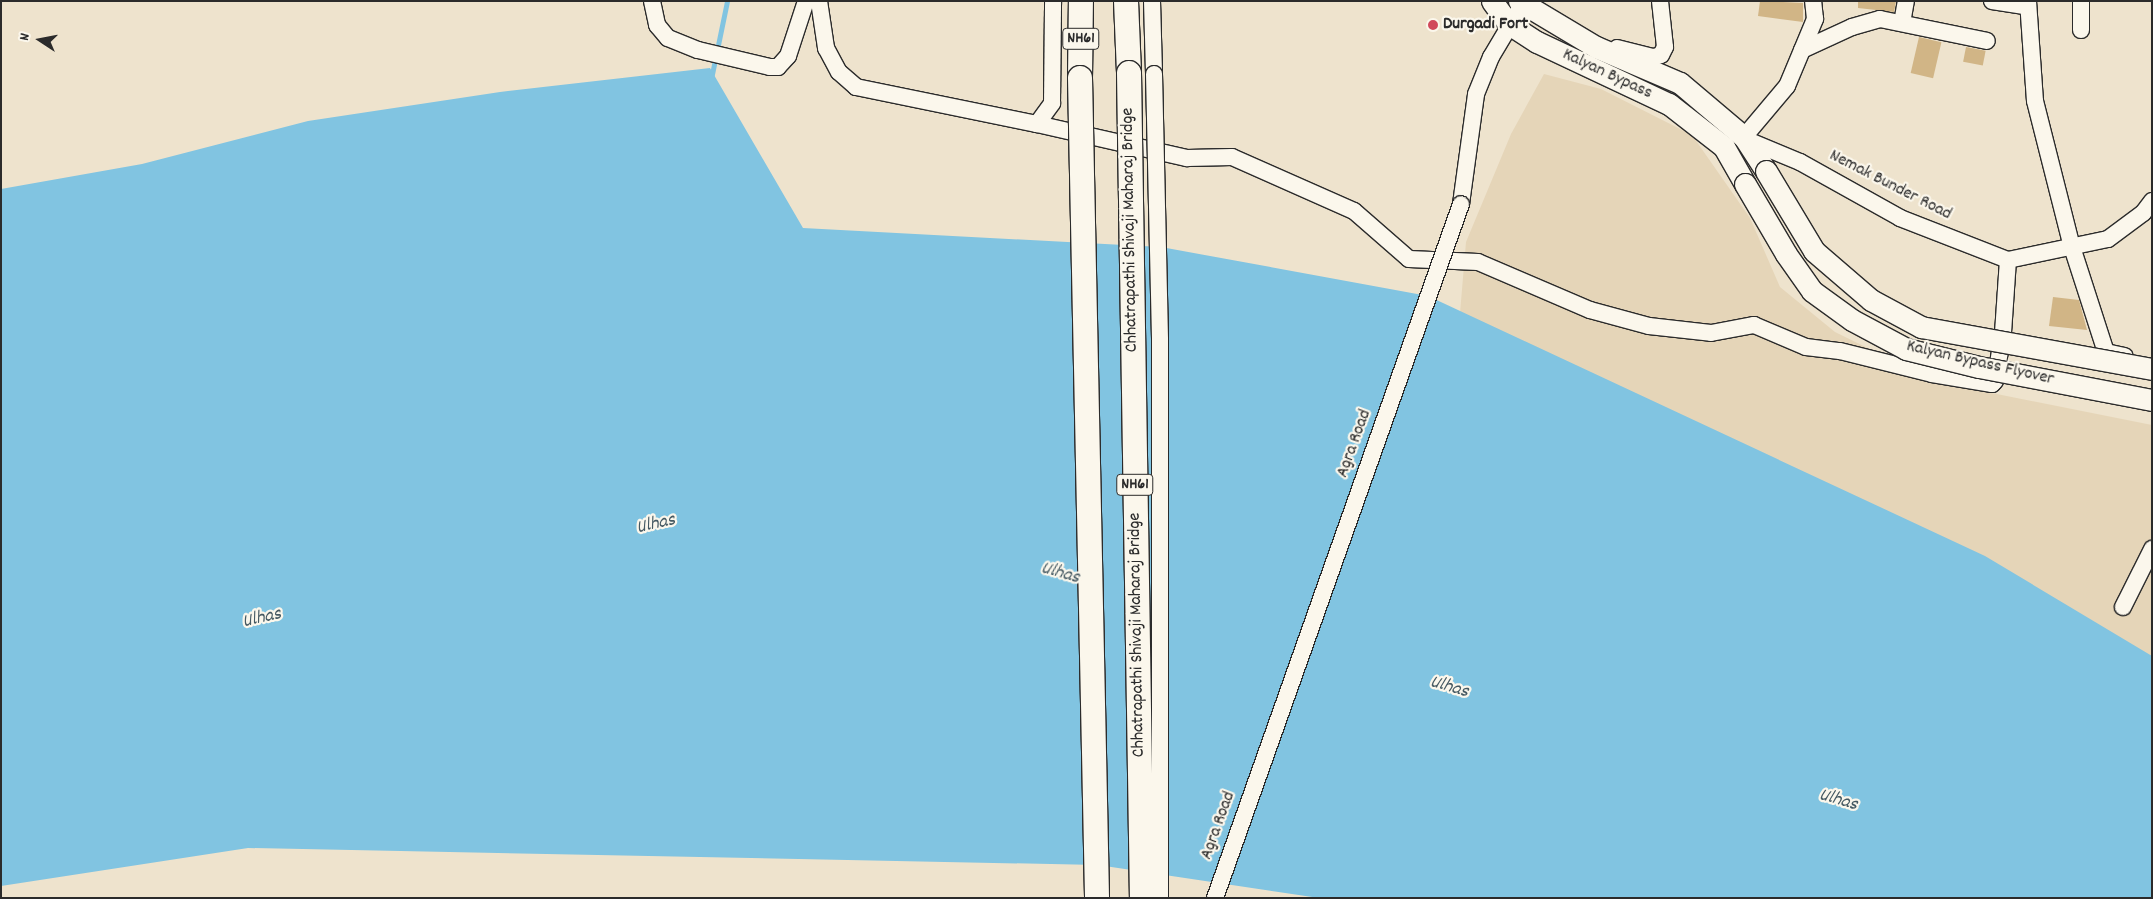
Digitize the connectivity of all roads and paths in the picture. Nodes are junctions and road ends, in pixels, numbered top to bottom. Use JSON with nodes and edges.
{"nodes":[{"id":1,"x":652,"y":1,"type":"edge"},
{"id":2,"x":806,"y":1,"type":"edge"},
{"id":3,"x":818,"y":1,"type":"edge"},
{"id":4,"x":1053,"y":1,"type":"edge"},
{"id":5,"x":1081,"y":1,"type":"edge"},
{"id":6,"x":1126,"y":1,"type":"edge"},
{"id":7,"x":1152,"y":1,"type":"edge"},
{"id":8,"x":1492,"y":1,"type":"edge"},
{"id":9,"x":1660,"y":1,"type":"edge"},
{"id":10,"x":1813,"y":1,"type":"edge"},
{"id":11,"x":1906,"y":1,"type":"edge"},
{"id":12,"x":1992,"y":1,"type":"edge"},
{"id":13,"x":2081,"y":1,"type":"edge"},
{"id":14,"x":1521,"y":3,"type":"edge"},
{"id":15,"x":2028,"y":4,"type":"edge"},
{"id":16,"x":1902,"y":23,"type":"junction"},
{"id":17,"x":1509,"y":24,"type":"junction"},
{"id":18,"x":2081,"y":30,"type":"dead end"},
{"id":19,"x":1987,"y":41,"type":"dead end"},
{"id":20,"x":1596,"y":47,"type":"junction"},
{"id":21,"x":1802,"y":50,"type":"junction"},
{"id":22,"x":1037,"y":124,"type":"junction"},
{"id":23,"x":1744,"y":137,"type":"junction"},
{"id":24,"x":1724,"y":147,"type":"junction"},
{"id":25,"x":2152,"y":201,"type":"edge"},
{"id":26,"x":2072,"y":247,"type":"junction"},
{"id":27,"x":2008,"y":260,"type":"junction"},
{"id":28,"x":1867,"y":290,"type":"dead end"},
{"id":29,"x":2003,"y":333,"type":"junction"},
{"id":30,"x":2106,"y":352,"type":"junction"},
{"id":31,"x":2152,"y":360,"type":"edge"},
{"id":32,"x":2152,"y":369,"type":"edge"},
{"id":33,"x":2152,"y":400,"type":"edge"},
{"id":34,"x":2152,"y":549,"type":"edge"},
{"id":35,"x":2123,"y":607,"type":"dead end"},
{"id":36,"x":1098,"y":898,"type":"edge"},
{"id":37,"x":1142,"y":898,"type":"edge"},
{"id":38,"x":1160,"y":898,"type":"edge"},
{"id":39,"x":1215,"y":898,"type":"edge"}],
"edges":[{"from":1,"to":2,"type":"street"},
{"from":3,"to":22,"type":"street"},
{"from":4,"to":22,"type":"street"},
{"from":5,"to":36,"type":"highway","number":"NH61","bridge":true},
{"from":6,"to":37,"type":"highway","name":"Chhatrapathi Shivaji Maharaj Bridge","number":"NH61","bridge":true},
{"from":7,"to":38,"type":"street","bridge":true},
{"from":8,"to":17,"type":"main road","name":"Kalyan Bypass"},
{"from":9,"to":20,"type":"street"},
{"from":10,"to":21,"type":"street"},
{"from":11,"to":16,"type":"street"},
{"from":12,"to":15,"type":"street"},
{"from":13,"to":18,"type":"street"},
{"from":14,"to":17,"type":"street","name":"Agra Road"},
{"from":14,"to":20,"type":"main road","name":"Kalyan Bypass"},
{"from":15,"to":26,"type":"street"},
{"from":16,"to":19,"type":"street"},
{"from":16,"to":21,"type":"street"},
{"from":17,"to":24,"type":"main road","name":"Kalyan Bypass"},
{"from":17,"to":39,"type":"street","name":"Agra Road","bridge":true},
{"from":20,"to":23,"type":"main road","name":"Kalyan Bypass"},
{"from":21,"to":23,"type":"street"},
{"from":22,"to":29,"type":"street"},
{"from":23,"to":24,"type":"street"},
{"from":23,"to":27,"type":"street","name":"Nemak Bunder Road"},
{"from":23,"to":32,"type":"main road","name":"Kalyan Bypass Flyover","bridge":true},
{"from":24,"to":33,"type":"main road","name":"Kalyan Bypass Flyover","bridge":true},
{"from":25,"to":26,"type":"street"},
{"from":26,"to":27,"type":"street"},
{"from":26,"to":30,"type":"street"},
{"from":27,"to":29,"type":"street"},
{"from":28,"to":29,"type":"street"},
{"from":29,"to":30,"type":"street"},
{"from":30,"to":31,"type":"street"},
{"from":34,"to":35,"type":"street"}]}
